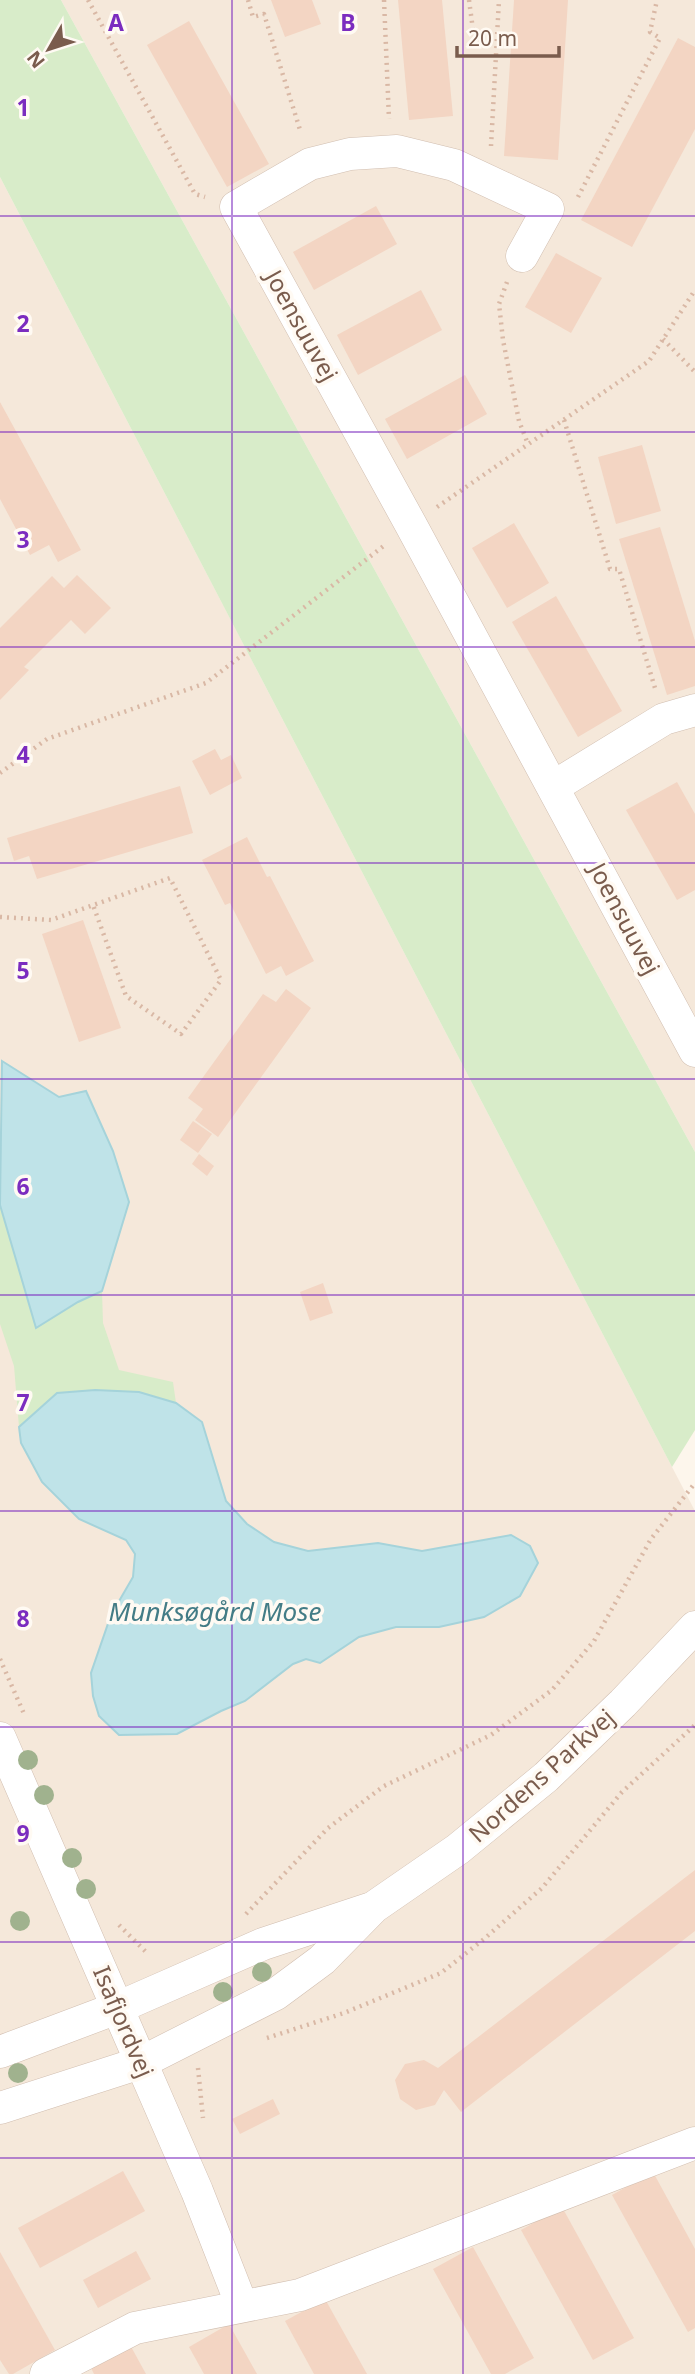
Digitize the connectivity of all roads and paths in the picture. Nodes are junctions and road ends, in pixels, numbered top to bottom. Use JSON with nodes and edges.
{"nodes":[{"id":1,"x":88,"y":0,"type":"edge"},
{"id":2,"x":248,"y":0,"type":"edge"},
{"id":3,"x":384,"y":0,"type":"edge"},
{"id":4,"x":470,"y":0,"type":"edge"},
{"id":5,"x":499,"y":0,"type":"edge"},
{"id":6,"x":657,"y":0,"type":"edge"},
{"id":7,"x":473,"y":30,"type":"dead end"},
{"id":8,"x":390,"y":152,"type":"junction"},
{"id":9,"x":310,"y":164,"type":"junction"},
{"id":10,"x":489,"y":182,"type":"junction"},
{"id":11,"x":236,"y":207,"type":"junction"},
{"id":12,"x":548,"y":209,"type":"junction"},
{"id":13,"x":522,"y":256,"type":"joint"},
{"id":14,"x":694,"y":293,"type":"edge"},
{"id":15,"x":663,"y":339,"type":"junction"},
{"id":16,"x":695,"y":372,"type":"edge"},
{"id":17,"x":564,"y":420,"type":"junction"},
{"id":18,"x":528,"y":444,"type":"junction"},
{"id":19,"x":411,"y":525,"type":"junction"},
{"id":20,"x":695,"y":710,"type":"edge"},
{"id":21,"x":664,"y":719,"type":"junction"},
{"id":22,"x":0,"y":773,"type":"edge"},
{"id":23,"x":553,"y":787,"type":"junction"},
{"id":24,"x":93,"y":905,"type":"junction"},
{"id":25,"x":0,"y":917,"type":"edge"},
{"id":26,"x":695,"y":1051,"type":"edge"},
{"id":27,"x":695,"y":1483,"type":"edge"},
{"id":28,"x":695,"y":1627,"type":"edge"},
{"id":29,"x":695,"y":1725,"type":"edge"},
{"id":30,"x":0,"y":1738,"type":"edge"},
{"id":31,"x":374,"y":1907,"type":"junction"},
{"id":32,"x":236,"y":1920,"type":"dead end"},
{"id":33,"x":148,"y":1954,"type":"dead end"},
{"id":34,"x":157,"y":1955,"type":"dead end"},
{"id":35,"x":117,"y":2008,"type":"junction"},
{"id":36,"x":257,"y":2042,"type":"dead end"},
{"id":37,"x":0,"y":2052,"type":"edge"},
{"id":38,"x":140,"y":2063,"type":"junction"},
{"id":39,"x":0,"y":2108,"type":"edge"},
{"id":40,"x":695,"y":2143,"type":"edge"},
{"id":41,"x":242,"y":2306,"type":"junction"},
{"id":42,"x":46,"y":2374,"type":"edge"}],
"edges":[{"from":1,"to":11,"type":"path"},
{"from":2,"to":9,"type":"path"},
{"from":3,"to":8,"type":"path"},
{"from":4,"to":7,"type":"path"},
{"from":5,"to":10,"type":"path"},
{"from":6,"to":12,"type":"path"},
{"from":8,"to":9,"type":"street"},
{"from":8,"to":10,"type":"street"},
{"from":9,"to":11,"type":"street"},
{"from":10,"to":12,"type":"street"},
{"from":11,"to":19,"type":"street","name":"Joensuuvej"},
{"from":12,"to":13,"type":"street"},
{"from":13,"to":18,"type":"path"},
{"from":14,"to":15,"type":"path"},
{"from":15,"to":16,"type":"path"},
{"from":15,"to":17,"type":"path"},
{"from":17,"to":18,"type":"path"},
{"from":17,"to":21,"type":"path"},
{"from":18,"to":19,"type":"path"},
{"from":19,"to":22,"type":"path"},
{"from":19,"to":23,"type":"street","name":"Joensuuvej"},
{"from":20,"to":21,"type":"street"},
{"from":21,"to":23,"type":"street"},
{"from":23,"to":26,"type":"street","name":"Joensuuvej"},
{"from":24,"to":24,"type":"path"},
{"from":24,"to":25,"type":"path"},
{"from":27,"to":32,"type":"path"},
{"from":28,"to":31,"type":"street","name":"Nordens Parkvej"},
{"from":29,"to":36,"type":"path"},
{"from":30,"to":35,"type":"street","name":"Isafjordvej"},
{"from":31,"to":35,"type":"street","name":"Nordens Parkvej"},
{"from":31,"to":38,"type":"street","name":"Nordens Parkvej"},
{"from":33,"to":34,"type":"path"},
{"from":35,"to":37,"type":"street","name":"Nordens Parkvej"},
{"from":35,"to":38,"type":"street","name":"Isafjordvej"},
{"from":38,"to":39,"type":"street","name":"Nordens Parkvej"},
{"from":38,"to":41,"type":"street","name":"Isafjordvej"},
{"from":40,"to":41,"type":"street"},
{"from":41,"to":42,"type":"street"}]}
